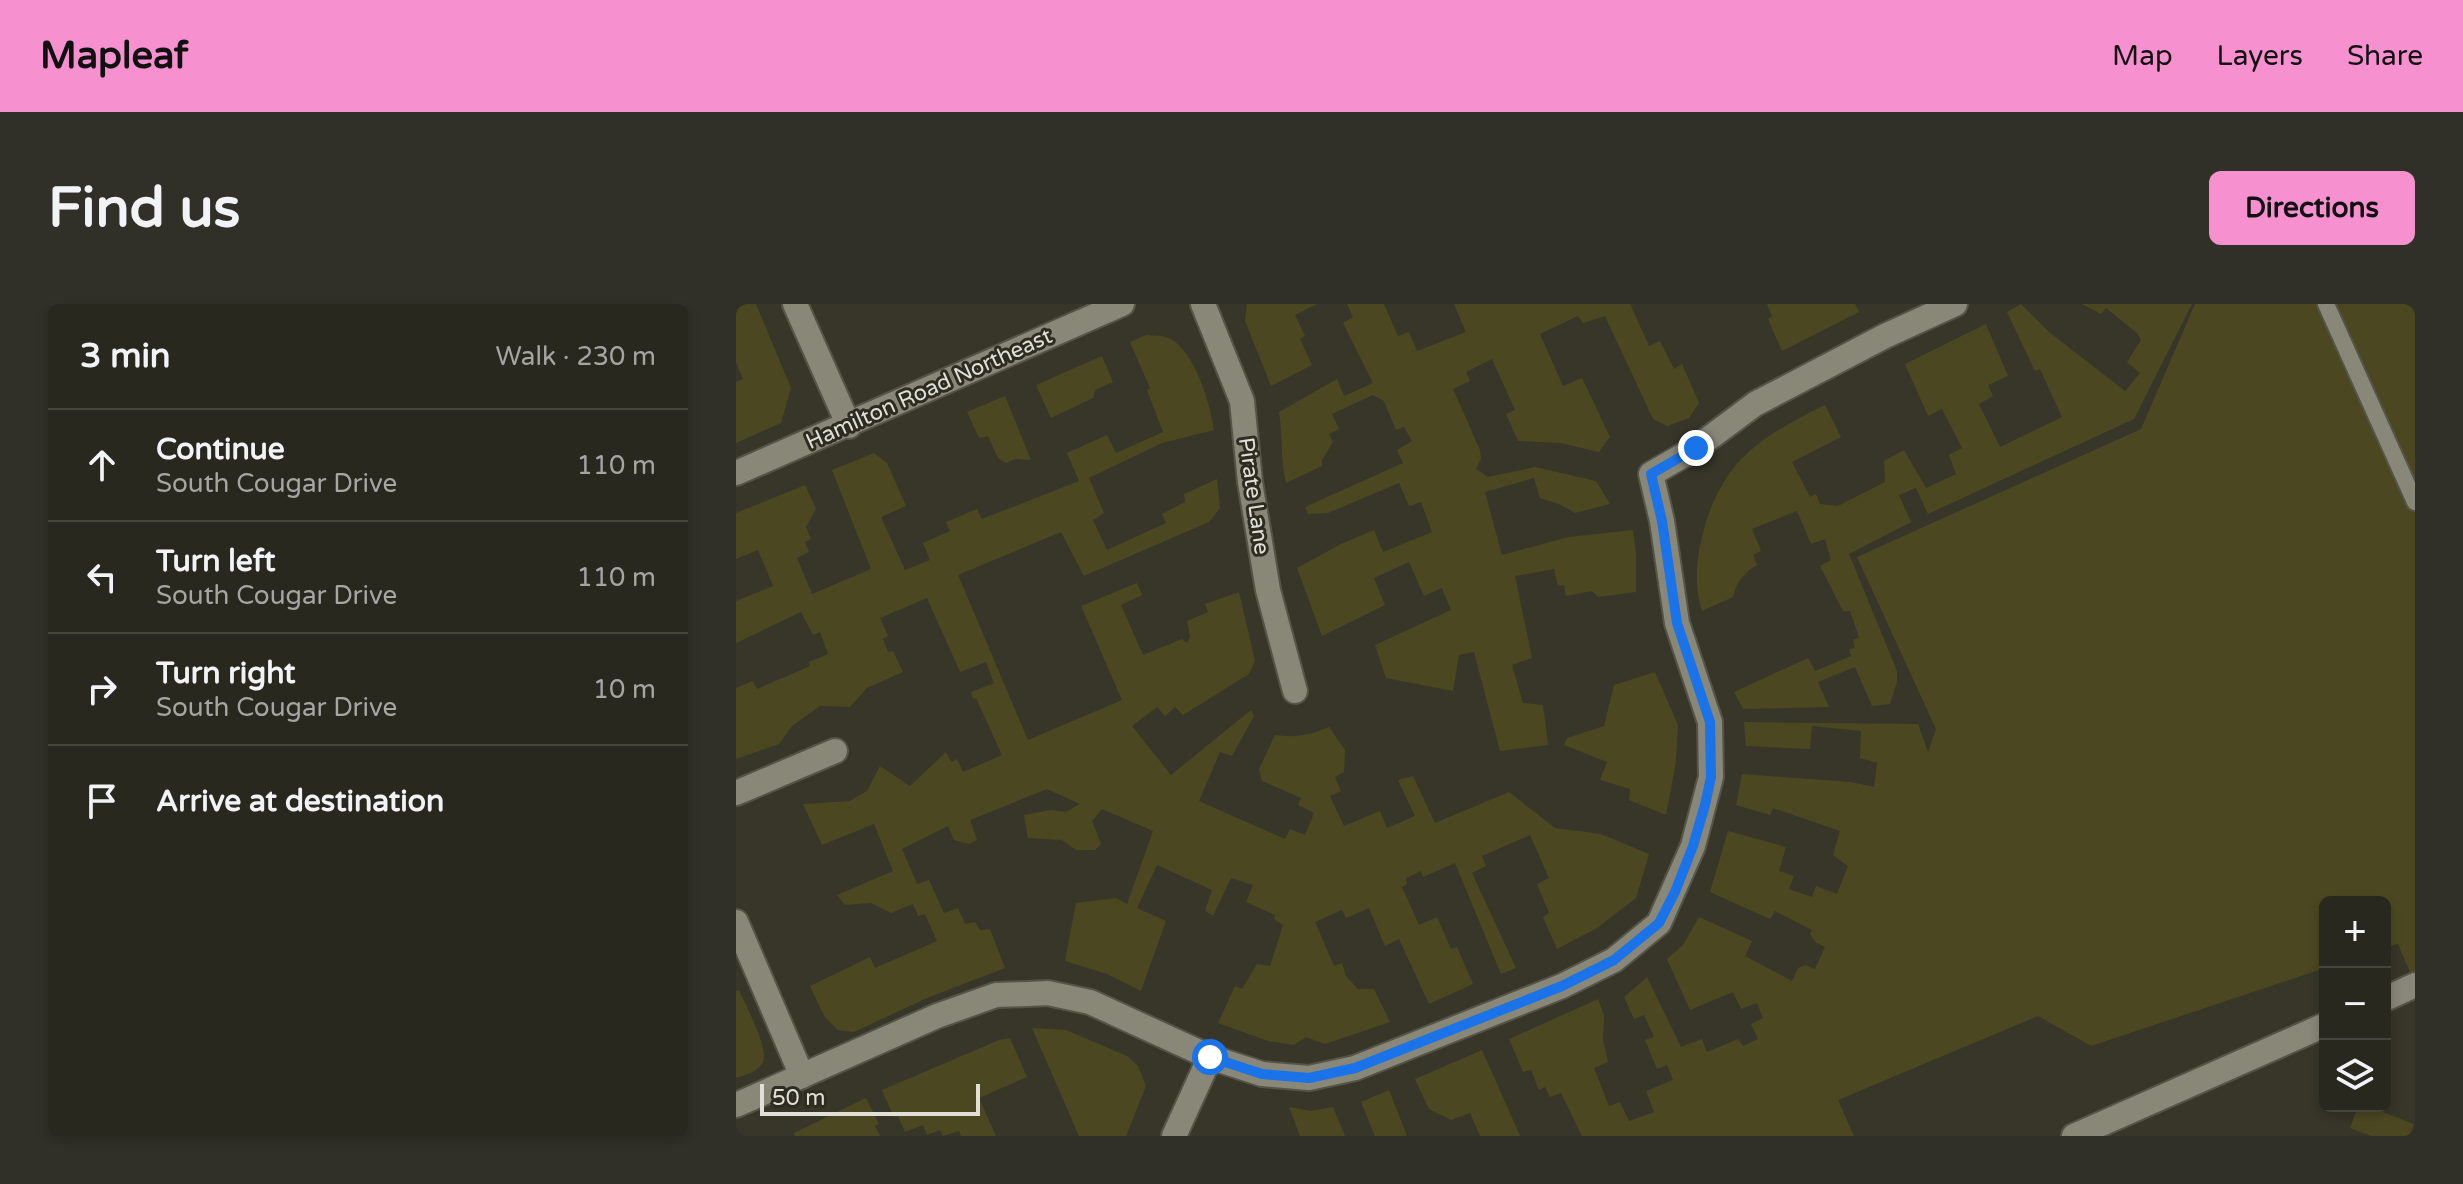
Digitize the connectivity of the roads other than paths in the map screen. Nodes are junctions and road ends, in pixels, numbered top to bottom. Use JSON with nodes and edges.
{"nodes":[{"id":1,"x":795,"y":304,"type":"edge"},
{"id":2,"x":1122,"y":304,"type":"edge"},
{"id":3,"x":1203,"y":304,"type":"edge"},
{"id":4,"x":1955,"y":304,"type":"edge"},
{"id":5,"x":2326,"y":304,"type":"edge"},
{"id":6,"x":849,"y":426,"type":"junction"},
{"id":7,"x":736,"y":473,"type":"edge"},
{"id":8,"x":2415,"y":502,"type":"edge"},
{"id":9,"x":1295,"y":691,"type":"dead end"},
{"id":10,"x":835,"y":751,"type":"dead end"},
{"id":11,"x":736,"y":793,"type":"edge"},
{"id":12,"x":736,"y":922,"type":"edge"},
{"id":13,"x":2415,"y":985,"type":"edge"},
{"id":14,"x":2391,"y":996,"type":"edge"},
{"id":15,"x":2319,"y":1028,"type":"edge"},
{"id":16,"x":1210,"y":1057,"type":"junction"},
{"id":17,"x":802,"y":1076,"type":"junction"},
{"id":18,"x":736,"y":1105,"type":"edge"},
{"id":19,"x":1174,"y":1136,"type":"edge"},
{"id":20,"x":2074,"y":1136,"type":"edge"}],
"edges":[{"from":1,"to":6,"type":"street"},
{"from":2,"to":6,"type":"street","name":"Hamilton Road Northeast"},
{"from":3,"to":9,"type":"street","name":"Pirate Lane"},
{"from":4,"to":16,"type":"street"},
{"from":5,"to":8,"type":"lane"},
{"from":6,"to":7,"type":"street","name":"Hamilton Road Northeast"},
{"from":10,"to":11,"type":"street"},
{"from":12,"to":17,"type":"street"},
{"from":13,"to":14,"type":"street"},
{"from":15,"to":20,"type":"street"},
{"from":16,"to":17,"type":"street"},
{"from":16,"to":19,"type":"street"},
{"from":17,"to":18,"type":"street"}]}
